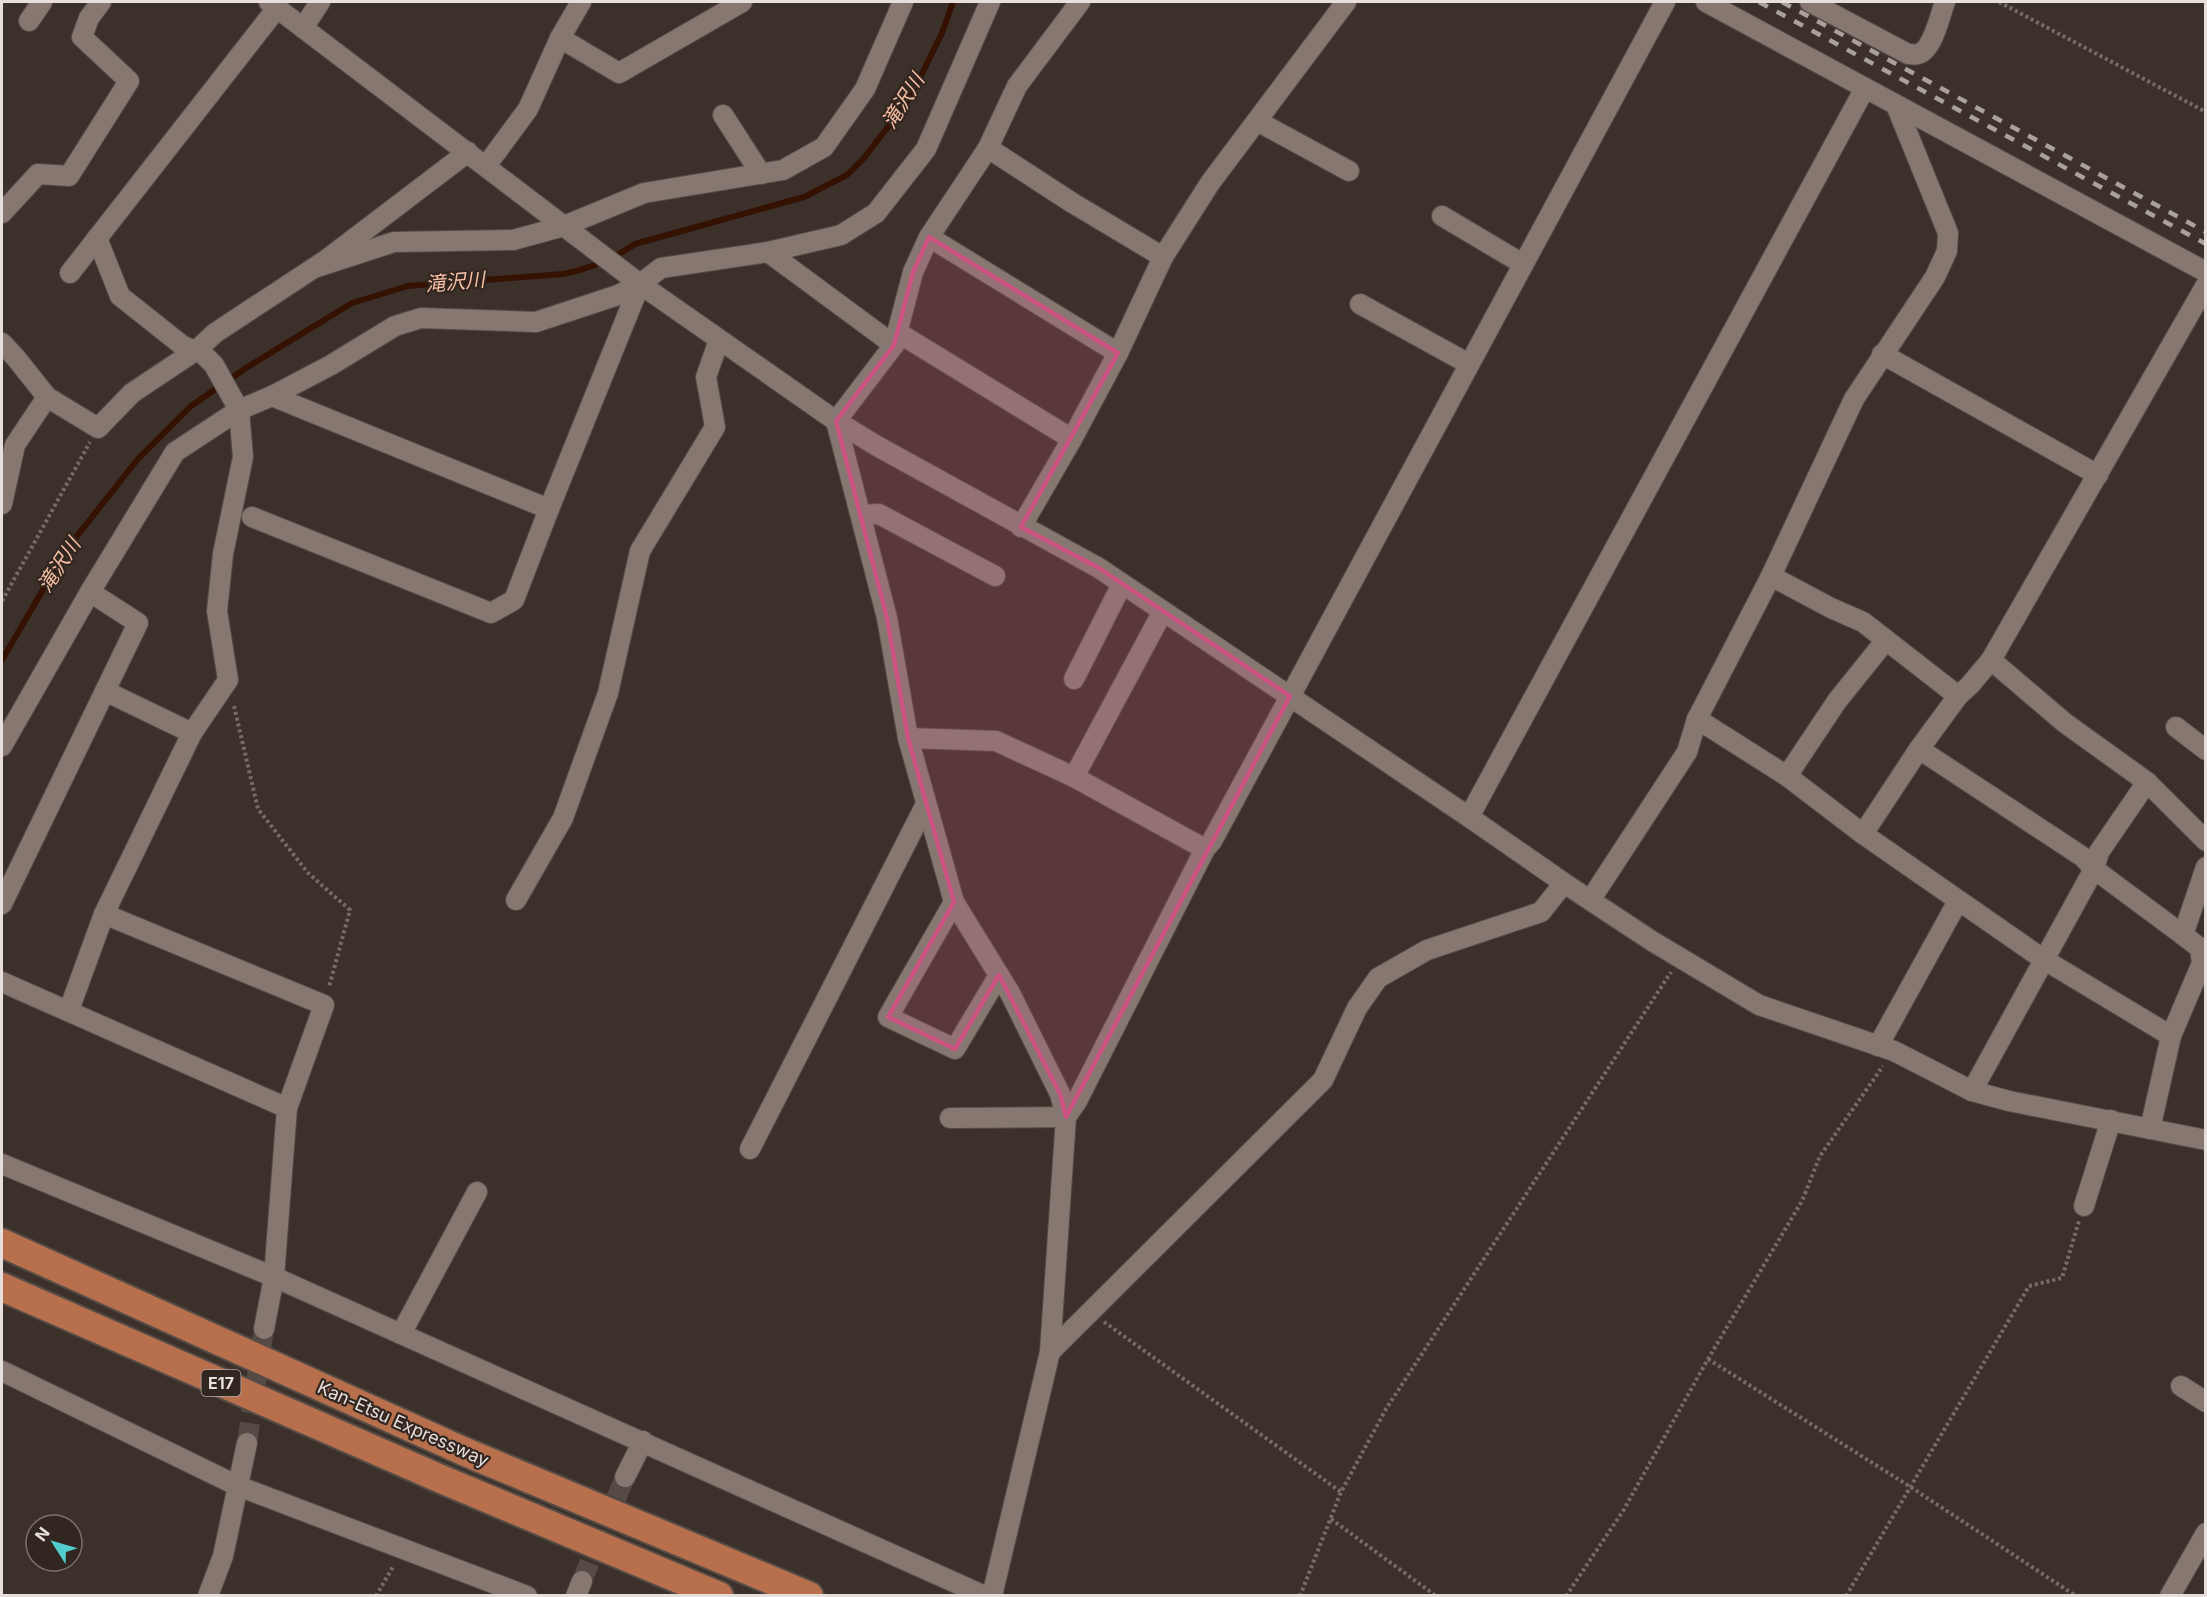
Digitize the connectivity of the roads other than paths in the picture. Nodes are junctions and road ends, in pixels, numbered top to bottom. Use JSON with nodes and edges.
{"nodes":[{"id":1,"x":42,"y":2,"type":"edge"},
{"id":2,"x":101,"y":2,"type":"edge"},
{"id":3,"x":320,"y":2,"type":"edge"},
{"id":4,"x":581,"y":2,"type":"edge"},
{"id":5,"x":742,"y":2,"type":"edge"},
{"id":6,"x":903,"y":2,"type":"edge"},
{"id":7,"x":990,"y":2,"type":"edge"},
{"id":8,"x":1080,"y":2,"type":"edge"},
{"id":9,"x":1346,"y":2,"type":"edge"},
{"id":10,"x":1665,"y":2,"type":"edge"},
{"id":11,"x":1706,"y":2,"type":"edge"},
{"id":12,"x":1810,"y":2,"type":"edge"},
{"id":13,"x":1944,"y":2,"type":"edge"},
{"id":14,"x":273,"y":5,"type":"edge"},
{"id":15,"x":29,"y":21,"type":"dead end"},
{"id":16,"x":303,"y":28,"type":"junction"},
{"id":17,"x":561,"y":38,"type":"junction"},
{"id":18,"x":1865,"y":88,"type":"junction"},
{"id":19,"x":1896,"y":105,"type":"junction"},
{"id":20,"x":723,"y":115,"type":"dead end"},
{"id":21,"x":1257,"y":121,"type":"junction"},
{"id":22,"x":988,"y":148,"type":"junction"},
{"id":23,"x":468,"y":152,"type":"junction"},
{"id":24,"x":486,"y":166,"type":"junction"},
{"id":25,"x":1349,"y":171,"type":"dead end"},
{"id":26,"x":761,"y":174,"type":"junction"},
{"id":27,"x":2,"y":213,"type":"edge"},
{"id":28,"x":1442,"y":216,"type":"dead end"},
{"id":29,"x":564,"y":226,"type":"junction"},
{"id":30,"x":929,"y":237,"type":"junction"},
{"id":31,"x":97,"y":238,"type":"junction"},
{"id":32,"x":768,"y":252,"type":"junction"},
{"id":33,"x":1163,"y":257,"type":"junction"},
{"id":34,"x":1523,"y":264,"type":"junction"},
{"id":35,"x":314,"y":268,"type":"junction"},
{"id":36,"x":2205,"y":272,"type":"edge"},
{"id":37,"x":70,"y":273,"type":"dead end"},
{"id":38,"x":640,"y":284,"type":"junction"},
{"id":39,"x":2205,"y":285,"type":"edge"},
{"id":40,"x":1360,"y":304,"type":"dead end"},
{"id":41,"x":896,"y":338,"type":"junction"},
{"id":42,"x":719,"y":340,"type":"junction"},
{"id":43,"x":2,"y":343,"type":"edge"},
{"id":44,"x":197,"y":350,"type":"junction"},
{"id":45,"x":1118,"y":353,"type":"junction"},
{"id":46,"x":1882,"y":354,"type":"junction"},
{"id":47,"x":1469,"y":364,"type":"junction"},
{"id":48,"x":272,"y":396,"type":"junction"},
{"id":49,"x":47,"y":397,"type":"junction"},
{"id":50,"x":237,"y":406,"type":"junction"},
{"id":51,"x":836,"y":421,"type":"junction"},
{"id":52,"x":1072,"y":439,"type":"junction"},
{"id":53,"x":2097,"y":474,"type":"junction"},
{"id":54,"x":2,"y":504,"type":"edge"},
{"id":55,"x":549,"y":509,"type":"junction"},
{"id":56,"x":861,"y":515,"type":"junction"},
{"id":57,"x":252,"y":517,"type":"dead end"},
{"id":58,"x":1021,"y":527,"type":"junction"},
{"id":59,"x":995,"y":576,"type":"dead end"},
{"id":60,"x":1771,"y":576,"type":"junction"},
{"id":61,"x":1122,"y":584,"type":"junction"},
{"id":62,"x":90,"y":592,"type":"junction"},
{"id":63,"x":1163,"y":611,"type":"junction"},
{"id":64,"x":1886,"y":640,"type":"junction"},
{"id":65,"x":1990,"y":660,"type":"junction"},
{"id":66,"x":1074,"y":679,"type":"dead end"},
{"id":67,"x":105,"y":691,"type":"junction"},
{"id":68,"x":1290,"y":696,"type":"junction"},
{"id":69,"x":1958,"y":696,"type":"junction"},
{"id":70,"x":1697,"y":719,"type":"junction"},
{"id":71,"x":2176,"y":727,"type":"dead end"},
{"id":72,"x":192,"y":733,"type":"junction"},
{"id":73,"x":908,"y":738,"type":"junction"},
{"id":74,"x":2,"y":747,"type":"edge"},
{"id":75,"x":1919,"y":749,"type":"junction"},
{"id":76,"x":2205,"y":750,"type":"edge"},
{"id":77,"x":1787,"y":776,"type":"junction"},
{"id":78,"x":1074,"y":777,"type":"junction"},
{"id":79,"x":2147,"y":782,"type":"junction"},
{"id":80,"x":926,"y":804,"type":"junction"},
{"id":81,"x":1469,"y":817,"type":"junction"},
{"id":82,"x":1863,"y":834,"type":"junction"},
{"id":83,"x":2205,"y":842,"type":"edge"},
{"id":84,"x":1205,"y":849,"type":"junction"},
{"id":85,"x":2205,"y":867,"type":"edge"},
{"id":86,"x":2094,"y":869,"type":"junction"},
{"id":87,"x":1564,"y":883,"type":"junction"},
{"id":88,"x":1591,"y":899,"type":"junction"},
{"id":89,"x":516,"y":900,"type":"dead end"},
{"id":90,"x":1958,"y":901,"type":"junction"},
{"id":91,"x":954,"y":902,"type":"junction"},
{"id":92,"x":2,"y":904,"type":"edge"},
{"id":93,"x":104,"y":914,"type":"junction"},
{"id":94,"x":2183,"y":935,"type":"junction"},
{"id":95,"x":2043,"y":959,"type":"junction"},
{"id":96,"x":999,"y":975,"type":"junction"},
{"id":97,"x":2201,"y":979,"type":"edge"},
{"id":98,"x":2,"y":982,"type":"edge"},
{"id":99,"x":69,"y":1010,"type":"junction"},
{"id":100,"x":2171,"y":1036,"type":"junction"},
{"id":101,"x":1886,"y":1048,"type":"junction"},
{"id":102,"x":1972,"y":1091,"type":"junction"},
{"id":103,"x":287,"y":1108,"type":"junction"},
{"id":104,"x":1066,"y":1117,"type":"junction"},
{"id":105,"x":950,"y":1118,"type":"dead end"},
{"id":106,"x":2111,"y":1120,"type":"junction"},
{"id":107,"x":2150,"y":1129,"type":"junction"},
{"id":108,"x":2205,"y":1140,"type":"edge"},
{"id":109,"x":750,"y":1149,"type":"dead end"},
{"id":110,"x":2,"y":1164,"type":"edge"},
{"id":111,"x":477,"y":1192,"type":"dead end"},
{"id":112,"x":2084,"y":1206,"type":"road end"},
{"id":113,"x":2,"y":1243,"type":"edge"},
{"id":114,"x":274,"y":1277,"type":"junction"},
{"id":115,"x":2,"y":1287,"type":"edge"},
{"id":116,"x":264,"y":1329,"type":"tunnel mouth"},
{"id":117,"x":401,"y":1334,"type":"junction"},
{"id":118,"x":1050,"y":1352,"type":"junction"},
{"id":119,"x":2,"y":1371,"type":"edge"},
{"id":120,"x":2181,"y":1386,"type":"dead end"},
{"id":121,"x":2205,"y":1402,"type":"edge"},
{"id":122,"x":643,"y":1441,"type":"junction"},
{"id":123,"x":247,"y":1443,"type":"tunnel mouth"},
{"id":124,"x":626,"y":1477,"type":"tunnel mouth"},
{"id":125,"x":237,"y":1486,"type":"junction"},
{"id":126,"x":2205,"y":1533,"type":"edge"},
{"id":127,"x":208,"y":1596,"type":"edge"},
{"id":128,"x":527,"y":1596,"type":"edge"},
{"id":129,"x":719,"y":1596,"type":"edge"},
{"id":130,"x":809,"y":1596,"type":"edge"},
{"id":131,"x":985,"y":1596,"type":"edge"},
{"id":132,"x":992,"y":1596,"type":"edge"},
{"id":133,"x":2170,"y":1596,"type":"edge"}],
"edges":[{"from":1,"to":15,"type":"street"},
{"from":2,"to":27,"type":"street"},
{"from":3,"to":16,"type":"street"},
{"from":4,"to":17,"type":"street"},
{"from":5,"to":17,"type":"street"},
{"from":6,"to":26,"type":"street"},
{"from":7,"to":32,"type":"street"},
{"from":8,"to":22,"type":"street"},
{"from":9,"to":21,"type":"street"},
{"from":10,"to":34,"type":"street"},
{"from":11,"to":18,"type":"street"},
{"from":12,"to":13,"type":"street"},
{"from":14,"to":16,"type":"street"},
{"from":14,"to":31,"type":"street"},
{"from":16,"to":23,"type":"street"},
{"from":17,"to":24,"type":"street"},
{"from":18,"to":19,"type":"street"},
{"from":18,"to":81,"type":"street"},
{"from":19,"to":36,"type":"street"},
{"from":19,"to":46,"type":"street"},
{"from":20,"to":26,"type":"street"},
{"from":21,"to":25,"type":"street"},
{"from":21,"to":33,"type":"street"},
{"from":22,"to":30,"type":"street"},
{"from":22,"to":33,"type":"street"},
{"from":23,"to":24,"type":"street"},
{"from":23,"to":35,"type":"street"},
{"from":24,"to":29,"type":"street"},
{"from":26,"to":29,"type":"street"},
{"from":28,"to":34,"type":"street"},
{"from":29,"to":35,"type":"street"},
{"from":29,"to":38,"type":"street"},
{"from":30,"to":41,"type":"street"},
{"from":30,"to":45,"type":"street"},
{"from":31,"to":37,"type":"street"},
{"from":31,"to":44,"type":"street"},
{"from":32,"to":38,"type":"street"},
{"from":32,"to":41,"type":"street"},
{"from":33,"to":45,"type":"street"},
{"from":34,"to":47,"type":"street"},
{"from":35,"to":44,"type":"street"},
{"from":38,"to":42,"type":"street"},
{"from":38,"to":48,"type":"street"},
{"from":38,"to":55,"type":"street"},
{"from":39,"to":53,"type":"street"},
{"from":40,"to":47,"type":"street"},
{"from":41,"to":51,"type":"street"},
{"from":41,"to":52,"type":"street"},
{"from":42,"to":51,"type":"street"},
{"from":42,"to":89,"type":"street"},
{"from":43,"to":49,"type":"street"},
{"from":44,"to":49,"type":"street"},
{"from":44,"to":50,"type":"street"},
{"from":45,"to":52,"type":"street"},
{"from":46,"to":53,"type":"street"},
{"from":46,"to":60,"type":"street"},
{"from":47,"to":68,"type":"street"},
{"from":48,"to":50,"type":"street"},
{"from":48,"to":55,"type":"street"},
{"from":49,"to":54,"type":"street"},
{"from":50,"to":62,"type":"street"},
{"from":50,"to":72,"type":"street"},
{"from":51,"to":56,"type":"street"},
{"from":51,"to":58,"type":"street"},
{"from":52,"to":58,"type":"street"},
{"from":53,"to":65,"type":"street"},
{"from":55,"to":57,"type":"street"},
{"from":56,"to":59,"type":"street"},
{"from":56,"to":73,"type":"street"},
{"from":58,"to":61,"type":"street"},
{"from":60,"to":64,"type":"street"},
{"from":60,"to":70,"type":"street"},
{"from":61,"to":63,"type":"street"},
{"from":61,"to":66,"type":"street"},
{"from":62,"to":67,"type":"street"},
{"from":62,"to":74,"type":"street"},
{"from":63,"to":68,"type":"street"},
{"from":63,"to":78,"type":"street"},
{"from":64,"to":69,"type":"street"},
{"from":64,"to":77,"type":"street"},
{"from":65,"to":69,"type":"street"},
{"from":65,"to":79,"type":"street"},
{"from":67,"to":72,"type":"street"},
{"from":67,"to":92,"type":"street"},
{"from":68,"to":81,"type":"street"},
{"from":68,"to":84,"type":"street"},
{"from":69,"to":75,"type":"street"},
{"from":70,"to":77,"type":"street"},
{"from":70,"to":88,"type":"street"},
{"from":71,"to":76,"type":"street"},
{"from":72,"to":93,"type":"street"},
{"from":73,"to":78,"type":"street"},
{"from":73,"to":80,"type":"street"},
{"from":75,"to":82,"type":"street"},
{"from":75,"to":86,"type":"street"},
{"from":77,"to":82,"type":"street"},
{"from":78,"to":84,"type":"street"},
{"from":79,"to":83,"type":"street"},
{"from":79,"to":86,"type":"street"},
{"from":80,"to":91,"type":"street"},
{"from":80,"to":109,"type":"street"},
{"from":81,"to":87,"type":"street"},
{"from":82,"to":90,"type":"street"},
{"from":84,"to":104,"type":"street"},
{"from":85,"to":94,"type":"street"},
{"from":86,"to":94,"type":"street"},
{"from":86,"to":95,"type":"street"},
{"from":87,"to":88,"type":"street"},
{"from":87,"to":118,"type":"street"},
{"from":88,"to":101,"type":"street"},
{"from":90,"to":95,"type":"street"},
{"from":90,"to":101,"type":"street"},
{"from":91,"to":96,"type":"street"},
{"from":91,"to":96,"type":"street"},
{"from":93,"to":99,"type":"street"},
{"from":93,"to":103,"type":"street"},
{"from":94,"to":97,"type":"street"},
{"from":95,"to":100,"type":"street"},
{"from":95,"to":102,"type":"street"},
{"from":96,"to":104,"type":"street"},
{"from":97,"to":100,"type":"street"},
{"from":98,"to":99,"type":"street"},
{"from":99,"to":103,"type":"street"},
{"from":100,"to":107,"type":"street"},
{"from":101,"to":102,"type":"street"},
{"from":102,"to":106,"type":"street"},
{"from":103,"to":114,"type":"street"},
{"from":104,"to":105,"type":"street"},
{"from":104,"to":118,"type":"street"},
{"from":106,"to":107,"type":"street"},
{"from":106,"to":112,"type":"street"},
{"from":107,"to":108,"type":"street"},
{"from":110,"to":114,"type":"street"},
{"from":111,"to":117,"type":"street"},
{"from":113,"to":130,"type":"highway","name":"Kan-Etsu Expressway","number":"E17"},
{"from":114,"to":116,"type":"street"},
{"from":114,"to":117,"type":"street"},
{"from":115,"to":129,"type":"highway","name":"Kan-Etsu Expressway","number":"E17"},
{"from":117,"to":122,"type":"street"},
{"from":118,"to":132,"type":"street"},
{"from":119,"to":125,"type":"street"},
{"from":120,"to":121,"type":"street"},
{"from":122,"to":124,"type":"street"},
{"from":122,"to":131,"type":"street"},
{"from":123,"to":125,"type":"street"},
{"from":125,"to":127,"type":"street"},
{"from":125,"to":128,"type":"street"},
{"from":126,"to":133,"type":"street"}]}
